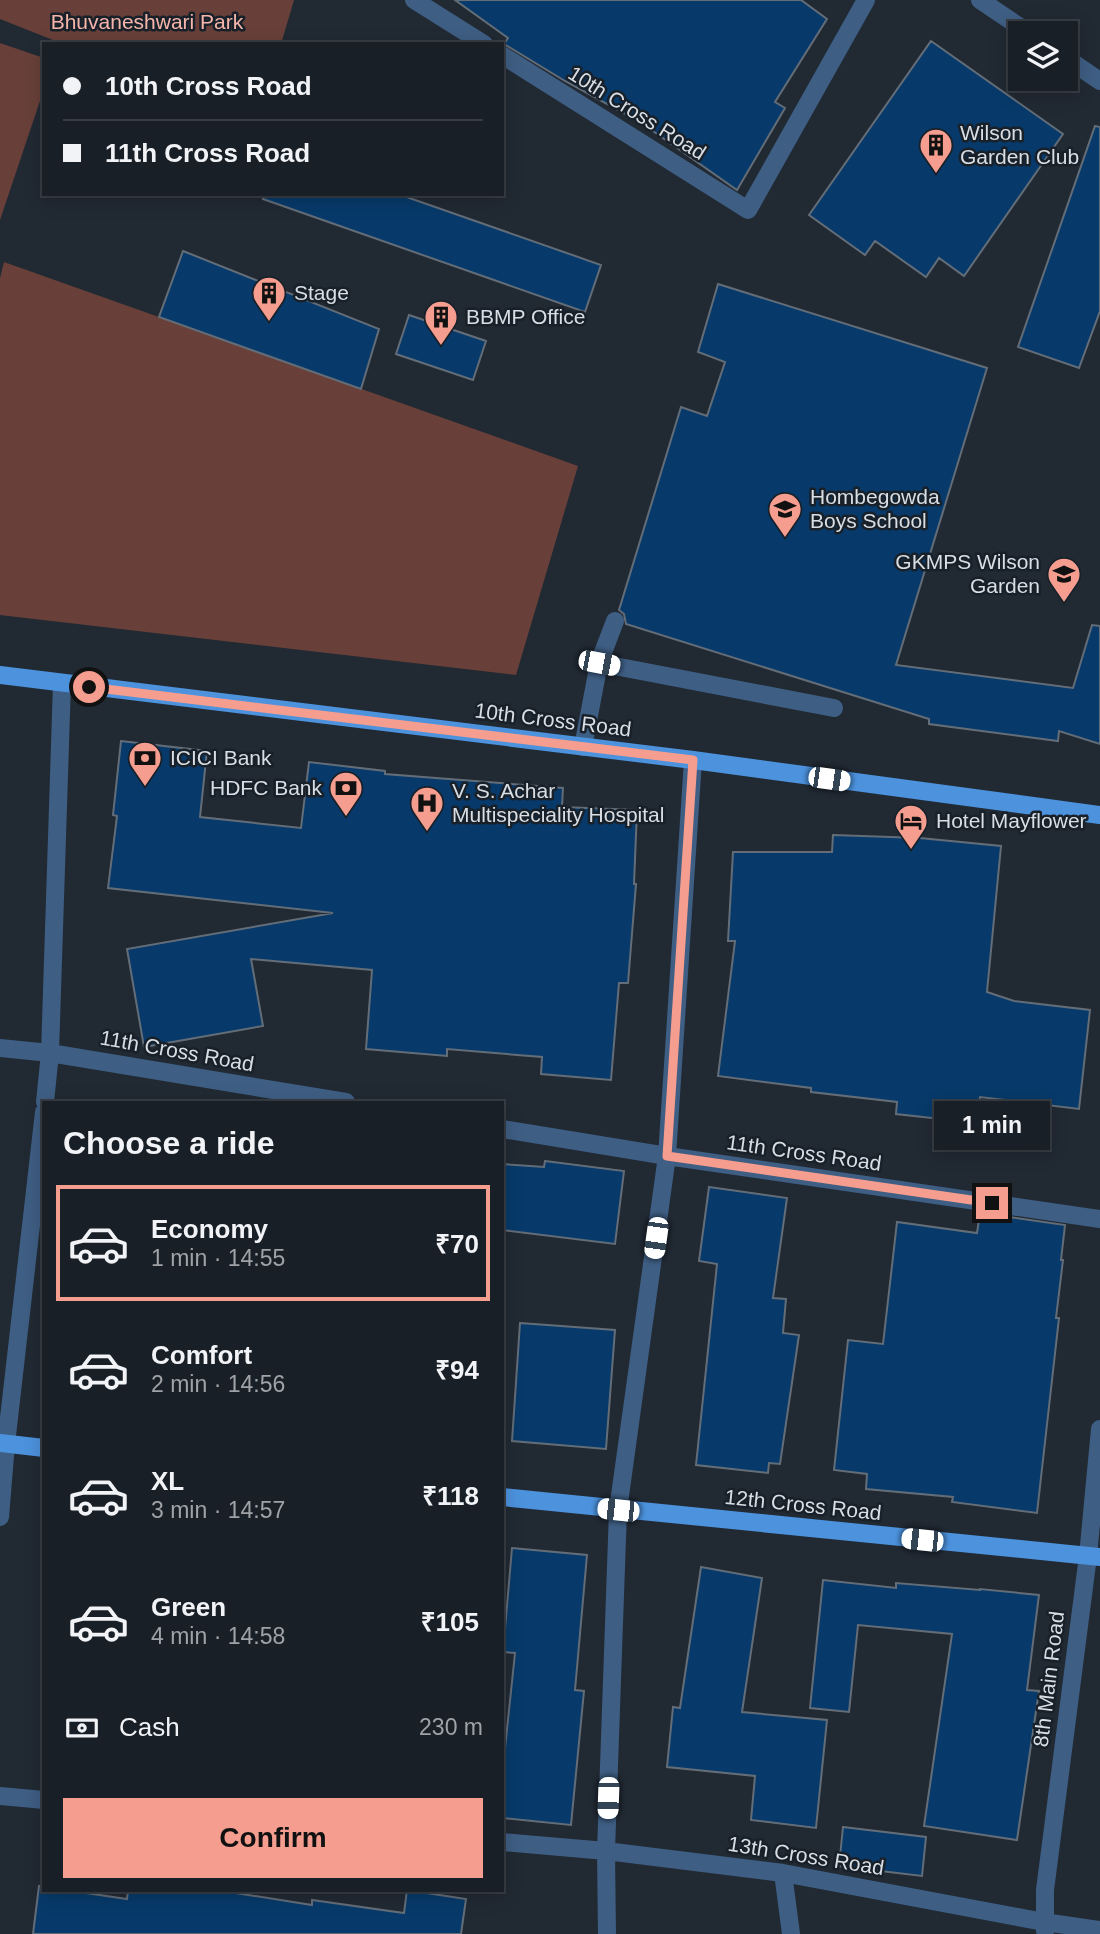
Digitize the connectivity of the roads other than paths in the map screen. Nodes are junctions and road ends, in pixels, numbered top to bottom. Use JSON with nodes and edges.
{"nodes":[{"id":1,"x":414,"y":0,"type":"edge"},
{"id":2,"x":866,"y":0,"type":"edge"},
{"id":3,"x":980,"y":0,"type":"edge"},
{"id":4,"x":1011,"y":21,"type":"edge"},
{"id":5,"x":481,"y":42,"type":"edge"},
{"id":6,"x":504,"y":56,"type":"edge"},
{"id":7,"x":1078,"y":66,"type":"edge"},
{"id":8,"x":1100,"y":81,"type":"edge"},
{"id":9,"x":615,"y":621,"type":"dead end"},
{"id":10,"x":599,"y":663,"type":"junction"},
{"id":11,"x":0,"y":675,"type":"edge"},
{"id":12,"x":62,"y":683,"type":"junction"},
{"id":13,"x":834,"y":708,"type":"dead end"},
{"id":14,"x":583,"y":747,"type":"junction"},
{"id":15,"x":693,"y":760,"type":"junction"},
{"id":16,"x":1100,"y":815,"type":"edge"},
{"id":17,"x":0,"y":1048,"type":"edge"},
{"id":18,"x":50,"y":1053,"type":"junction"},
{"id":19,"x":45,"y":1101,"type":"edge"},
{"id":20,"x":340,"y":1101,"type":"edge"},
{"id":21,"x":42,"y":1128,"type":"edge"},
{"id":22,"x":504,"y":1129,"type":"edge"},
{"id":23,"x":667,"y":1156,"type":"junction"},
{"id":24,"x":1100,"y":1219,"type":"edge"},
{"id":25,"x":1100,"y":1429,"type":"edge"},
{"id":26,"x":3,"y":1444,"type":"edge"},
{"id":27,"x":42,"y":1448,"type":"edge"},
{"id":28,"x":504,"y":1497,"type":"edge"},
{"id":29,"x":618,"y":1510,"type":"junction"},
{"id":30,"x":0,"y":1517,"type":"edge"},
{"id":31,"x":1094,"y":1556,"type":"edge"},
{"id":32,"x":0,"y":1796,"type":"edge"},
{"id":33,"x":42,"y":1800,"type":"edge"},
{"id":34,"x":504,"y":1842,"type":"edge"},
{"id":35,"x":606,"y":1851,"type":"junction"},
{"id":36,"x":783,"y":1873,"type":"junction"},
{"id":37,"x":1045,"y":1928,"type":"edge"},
{"id":38,"x":1100,"y":1930,"type":"edge"},
{"id":39,"x":607,"y":1934,"type":"edge"},
{"id":40,"x":791,"y":1934,"type":"edge"}],
"edges":[{"from":1,"to":5,"type":"street"},
{"from":2,"to":6,"type":"street","name":"10th Cross Road"},
{"from":3,"to":4,"type":"street"},
{"from":7,"to":8,"type":"street"},
{"from":9,"to":10,"type":"street"},
{"from":10,"to":13,"type":"street"},
{"from":10,"to":14,"type":"street"},
{"from":11,"to":12,"type":"main road","name":"10th Cross Road"},
{"from":12,"to":14,"type":"main road","name":"10th Cross Road"},
{"from":12,"to":18,"type":"street"},
{"from":14,"to":15,"type":"main road","name":"10th Cross Road"},
{"from":15,"to":16,"type":"main road","name":"10th Cross Road"},
{"from":15,"to":23,"type":"street"},
{"from":17,"to":18,"type":"street","name":"11th Cross Road"},
{"from":18,"to":19,"type":"street"},
{"from":18,"to":20,"type":"street","name":"11th Cross Road"},
{"from":21,"to":26,"type":"street"},
{"from":22,"to":23,"type":"street","name":"11th Cross Road"},
{"from":23,"to":24,"type":"street","name":"11th Cross Road"},
{"from":23,"to":29,"type":"street"},
{"from":25,"to":31,"type":"street","name":"8th Main Road"},
{"from":26,"to":27,"type":"main road"},
{"from":26,"to":30,"type":"street"},
{"from":28,"to":29,"type":"main road","name":"12th Cross Road"},
{"from":29,"to":31,"type":"main road","name":"12th Cross Road"},
{"from":29,"to":35,"type":"street"},
{"from":31,"to":37,"type":"street","name":"8th Main Road"},
{"from":32,"to":33,"type":"street"},
{"from":34,"to":35,"type":"street","name":"13th Cross Road"},
{"from":35,"to":36,"type":"street","name":"13th Cross Road"},
{"from":35,"to":39,"type":"street"},
{"from":36,"to":37,"type":"street","name":"13th Cross Road"},
{"from":36,"to":40,"type":"street"},
{"from":37,"to":38,"type":"street","name":"13th Cross Road"}]}
